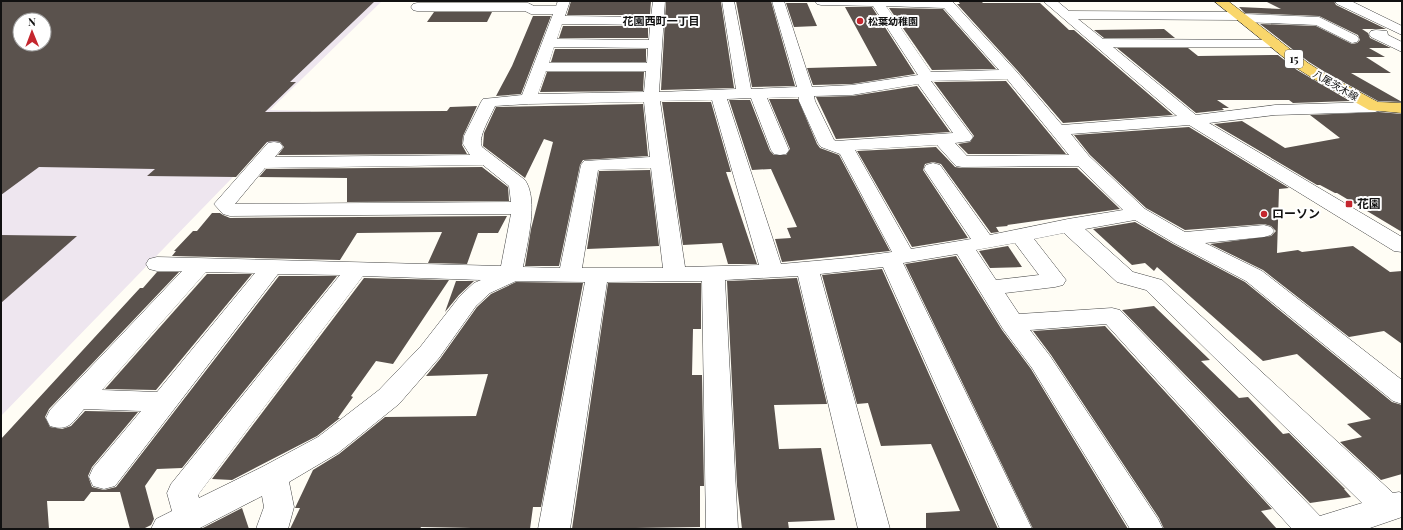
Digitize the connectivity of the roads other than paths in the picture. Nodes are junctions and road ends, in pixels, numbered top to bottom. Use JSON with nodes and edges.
{"nodes":[{"id":1,"x":658,"y":1,"type":"edge"},
{"id":2,"x":728,"y":1,"type":"edge"},
{"id":3,"x":778,"y":1,"type":"edge"},
{"id":4,"x":821,"y":1,"type":"edge"},
{"id":5,"x":1049,"y":1,"type":"edge"},
{"id":6,"x":1220,"y":1,"type":"edge"},
{"id":7,"x":1341,"y":1,"type":"edge"},
{"id":8,"x":871,"y":2,"type":"edge"},
{"id":9,"x":946,"y":2,"type":"edge"},
{"id":10,"x":417,"y":7,"type":"dead end"},
{"id":11,"x":560,"y":10,"type":"edge"},
{"id":12,"x":1066,"y":15,"type":"junction"},
{"id":13,"x":1241,"y":17,"type":"junction"},
{"id":14,"x":657,"y":20,"type":"junction"},
{"id":15,"x":1402,"y":32,"type":"edge"},
{"id":16,"x":1352,"y":39,"type":"dead end"},
{"id":17,"x":549,"y":43,"type":"junction"},
{"id":18,"x":1099,"y":43,"type":"junction"},
{"id":19,"x":1274,"y":43,"type":"junction"},
{"id":20,"x":655,"y":44,"type":"junction"},
{"id":21,"x":1402,"y":48,"type":"edge"},
{"id":22,"x":540,"y":67,"type":"junction"},
{"id":23,"x":653,"y":67,"type":"junction"},
{"id":24,"x":1011,"y":74,"type":"junction"},
{"id":25,"x":925,"y":78,"type":"junction"},
{"id":26,"x":806,"y":92,"type":"junction"},
{"id":27,"x":750,"y":93,"type":"junction"},
{"id":28,"x":718,"y":94,"type":"junction"},
{"id":29,"x":650,"y":97,"type":"junction"},
{"id":30,"x":528,"y":99,"type":"junction"},
{"id":31,"x":1375,"y":108,"type":"junction"},
{"id":32,"x":1402,"y":108,"type":"edge"},
{"id":33,"x":1192,"y":120,"type":"junction"},
{"id":34,"x":1057,"y":130,"type":"junction"},
{"id":35,"x":942,"y":140,"type":"junction"},
{"id":36,"x":834,"y":146,"type":"junction"},
{"id":37,"x":274,"y":147,"type":"dead end"},
{"id":38,"x":780,"y":150,"type":"dead end"},
{"id":39,"x":488,"y":160,"type":"junction"},
{"id":40,"x":1083,"y":160,"type":"junction"},
{"id":41,"x":659,"y":162,"type":"junction"},
{"id":42,"x":260,"y":163,"type":"junction"},
{"id":43,"x":933,"y":169,"type":"dead end"},
{"id":44,"x":522,"y":208,"type":"junction"},
{"id":45,"x":1138,"y":213,"type":"junction"},
{"id":46,"x":1214,"y":218,"type":"dead end"},
{"id":47,"x":1068,"y":225,"type":"junction"},
{"id":48,"x":1264,"y":231,"type":"dead end"},
{"id":49,"x":1234,"y":234,"type":"junction"},
{"id":50,"x":1020,"y":235,"type":"junction"},
{"id":51,"x":1181,"y":240,"type":"junction"},
{"id":52,"x":1400,"y":243,"type":"edge"},
{"id":53,"x":974,"y":245,"type":"junction"},
{"id":54,"x":897,"y":258,"type":"junction"},
{"id":55,"x":157,"y":264,"type":"dead end"},
{"id":56,"x":200,"y":265,"type":"junction"},
{"id":57,"x":272,"y":267,"type":"junction"},
{"id":58,"x":807,"y":268,"type":"junction"},
{"id":59,"x":357,"y":269,"type":"junction"},
{"id":60,"x":772,"y":270,"type":"junction"},
{"id":61,"x":511,"y":274,"type":"junction"},
{"id":62,"x":675,"y":274,"type":"junction"},
{"id":63,"x":713,"y":274,"type":"junction"},
{"id":64,"x":570,"y":275,"type":"junction"},
{"id":65,"x":597,"y":276,"type":"junction"},
{"id":66,"x":990,"y":288,"type":"junction"},
{"id":67,"x":1012,"y":323,"type":"junction"},
{"id":68,"x":1402,"y":394,"type":"edge"},
{"id":69,"x":79,"y":399,"type":"junction"},
{"id":70,"x":164,"y":402,"type":"junction"},
{"id":71,"x":60,"y":418,"type":"dead end"},
{"id":72,"x":273,"y":476,"type":"junction"},
{"id":73,"x":104,"y":477,"type":"dead end"},
{"id":74,"x":1395,"y":506,"type":"edge"},
{"id":75,"x":179,"y":523,"type":"edge"},
{"id":76,"x":272,"y":529,"type":"edge"},
{"id":77,"x":554,"y":529,"type":"edge"},
{"id":78,"x":722,"y":529,"type":"edge"},
{"id":79,"x":874,"y":529,"type":"edge"},
{"id":80,"x":1016,"y":529,"type":"edge"},
{"id":81,"x":1147,"y":529,"type":"edge"},
{"id":82,"x":1312,"y":529,"type":"edge"},
{"id":83,"x":1324,"y":529,"type":"edge"}],
"edges":[{"from":1,"to":14,"type":"street"},
{"from":2,"to":27,"type":"street"},
{"from":3,"to":26,"type":"street"},
{"from":4,"to":8,"type":"street"},
{"from":5,"to":12,"type":"street"},
{"from":6,"to":13,"type":"main road","name":"八尾茨木線","number":"15"},
{"from":7,"to":15,"type":"street"},
{"from":8,"to":9,"type":"street"},
{"from":8,"to":25,"type":"street"},
{"from":9,"to":24,"type":"street"},
{"from":10,"to":11,"type":"street"},
{"from":11,"to":14,"type":"street"},
{"from":11,"to":17,"type":"street"},
{"from":12,"to":13,"type":"street"},
{"from":12,"to":18,"type":"street"},
{"from":13,"to":16,"type":"street"},
{"from":13,"to":19,"type":"main road","name":"八尾茨木線","number":"15"},
{"from":14,"to":20,"type":"street"},
{"from":15,"to":21,"type":"street"},
{"from":17,"to":20,"type":"street"},
{"from":17,"to":22,"type":"street"},
{"from":18,"to":19,"type":"street"},
{"from":18,"to":33,"type":"street"},
{"from":19,"to":31,"type":"main road","name":"八尾茨木線","number":"15"},
{"from":20,"to":23,"type":"street"},
{"from":22,"to":23,"type":"street"},
{"from":22,"to":30,"type":"street"},
{"from":23,"to":29,"type":"street"},
{"from":24,"to":25,"type":"street"},
{"from":24,"to":34,"type":"street"},
{"from":25,"to":26,"type":"street"},
{"from":25,"to":35,"type":"street"},
{"from":26,"to":27,"type":"street"},
{"from":26,"to":36,"type":"street"},
{"from":27,"to":28,"type":"street"},
{"from":27,"to":38,"type":"street"},
{"from":28,"to":29,"type":"street"},
{"from":28,"to":60,"type":"street"},
{"from":29,"to":30,"type":"street"},
{"from":29,"to":41,"type":"street"},
{"from":30,"to":39,"type":"street"},
{"from":31,"to":32,"type":"main road","name":"八尾茨木線","number":"15"},
{"from":31,"to":33,"type":"street"},
{"from":33,"to":34,"type":"street"},
{"from":33,"to":52,"type":"street"},
{"from":34,"to":40,"type":"street"},
{"from":35,"to":36,"type":"street"},
{"from":35,"to":40,"type":"street"},
{"from":36,"to":54,"type":"street"},
{"from":37,"to":42,"type":"street"},
{"from":39,"to":42,"type":"street"},
{"from":39,"to":44,"type":"street"},
{"from":40,"to":45,"type":"street"},
{"from":41,"to":62,"type":"street"},
{"from":41,"to":64,"type":"street"},
{"from":42,"to":44,"type":"street"},
{"from":43,"to":53,"type":"street"},
{"from":44,"to":61,"type":"street"},
{"from":45,"to":47,"type":"street"},
{"from":45,"to":51,"type":"street"},
{"from":46,"to":49,"type":"street"},
{"from":47,"to":50,"type":"street"},
{"from":47,"to":74,"type":"street"},
{"from":48,"to":49,"type":"street"},
{"from":49,"to":51,"type":"street"},
{"from":50,"to":53,"type":"street"},
{"from":50,"to":66,"type":"street"},
{"from":51,"to":68,"type":"street"},
{"from":53,"to":54,"type":"street"},
{"from":53,"to":66,"type":"street"},
{"from":54,"to":58,"type":"street"},
{"from":54,"to":80,"type":"street"},
{"from":55,"to":56,"type":"street"},
{"from":56,"to":57,"type":"street"},
{"from":56,"to":69,"type":"street"},
{"from":57,"to":59,"type":"street"},
{"from":57,"to":70,"type":"street"},
{"from":58,"to":60,"type":"street"},
{"from":58,"to":79,"type":"street"},
{"from":59,"to":61,"type":"street"},
{"from":59,"to":75,"type":"street"},
{"from":60,"to":63,"type":"street"},
{"from":61,"to":64,"type":"street"},
{"from":61,"to":72,"type":"street"},
{"from":62,"to":63,"type":"street"},
{"from":62,"to":65,"type":"street"},
{"from":63,"to":78,"type":"street"},
{"from":64,"to":65,"type":"street"},
{"from":65,"to":77,"type":"street"},
{"from":66,"to":67,"type":"street"},
{"from":67,"to":81,"type":"street"},
{"from":67,"to":82,"type":"street"},
{"from":69,"to":70,"type":"street"},
{"from":69,"to":71,"type":"street"},
{"from":70,"to":73,"type":"street"},
{"from":72,"to":75,"type":"street"},
{"from":72,"to":76,"type":"street"},
{"from":74,"to":83,"type":"street"}]}
